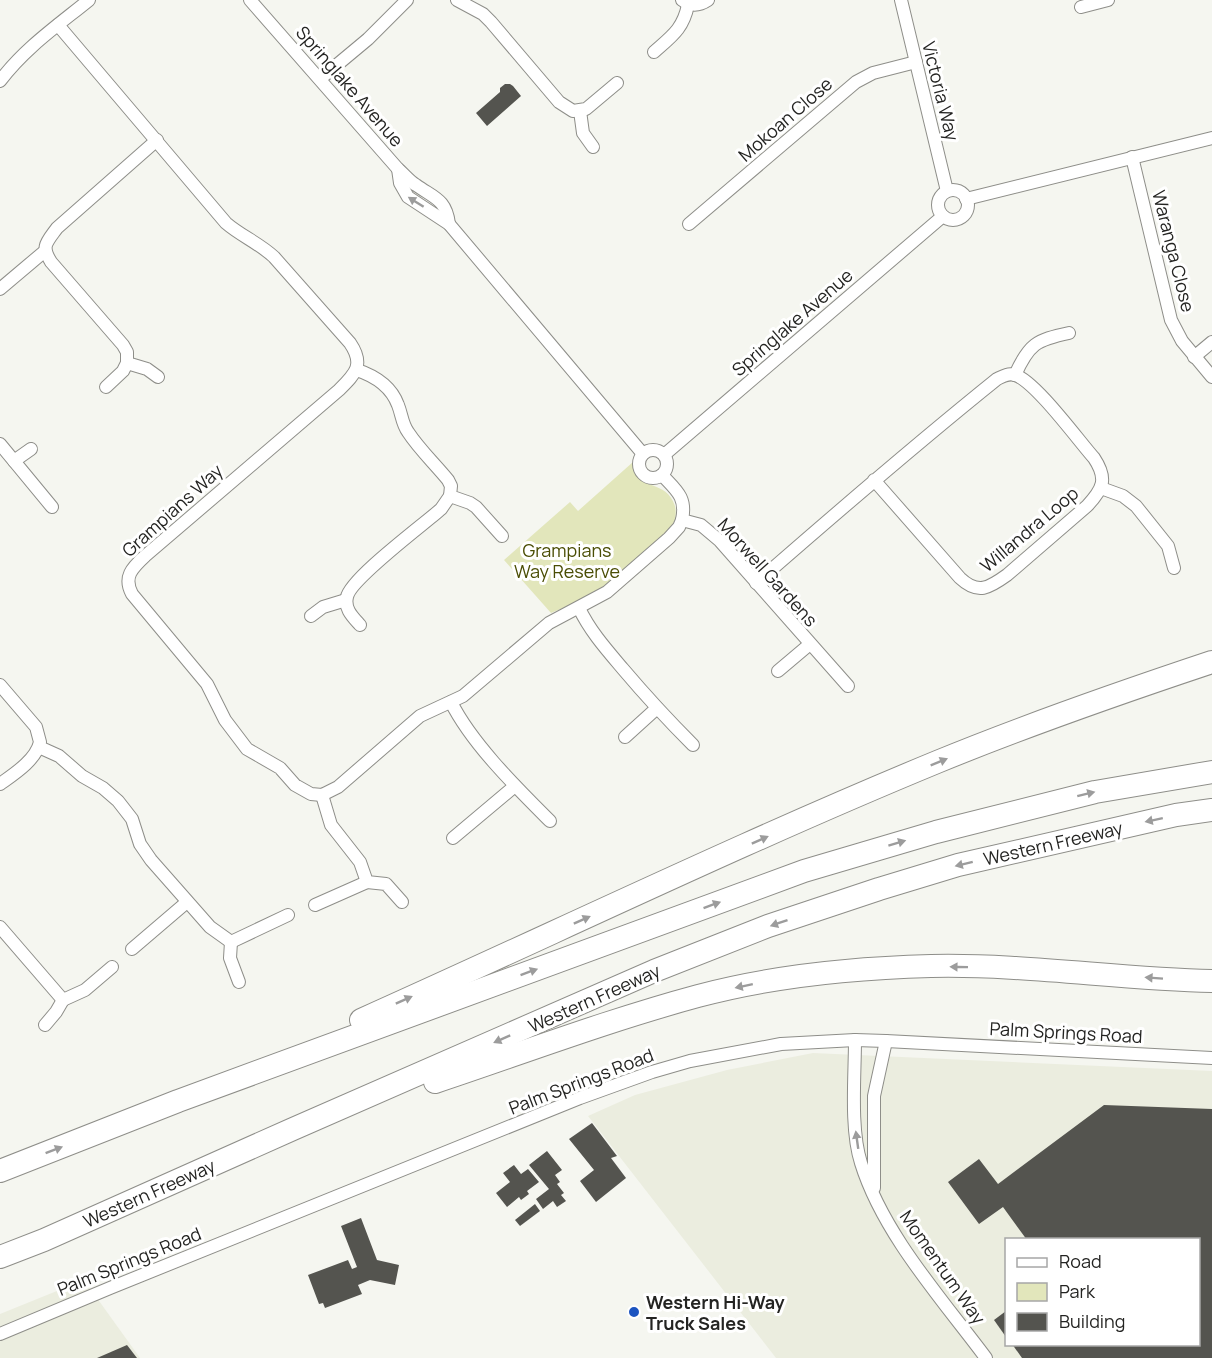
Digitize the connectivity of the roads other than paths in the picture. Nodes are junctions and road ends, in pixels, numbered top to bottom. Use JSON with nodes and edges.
{"nodes":[{"id":1,"x":89,"y":0,"type":"edge"},
{"id":2,"x":250,"y":0,"type":"edge"},
{"id":3,"x":407,"y":0,"type":"edge"},
{"id":4,"x":457,"y":0,"type":"edge"},
{"id":5,"x":708,"y":0,"type":"edge"},
{"id":6,"x":901,"y":0,"type":"edge"},
{"id":7,"x":1108,"y":0,"type":"edge"},
{"id":8,"x":685,"y":2,"type":"edge"},
{"id":9,"x":1081,"y":7,"type":"dead end"},
{"id":10,"x":58,"y":25,"type":"junction"},
{"id":11,"x":654,"y":52,"type":"dead end"},
{"id":12,"x":916,"y":62,"type":"junction"},
{"id":13,"x":320,"y":79,"type":"junction"},
{"id":14,"x":0,"y":81,"type":"edge"},
{"id":15,"x":617,"y":83,"type":"dead end"},
{"id":16,"x":580,"y":111,"type":"junction"},
{"id":17,"x":1212,"y":138,"type":"edge"},
{"id":18,"x":157,"y":140,"type":"junction"},
{"id":19,"x":593,"y":147,"type":"dead end"},
{"id":20,"x":1132,"y":157,"type":"junction"},
{"id":21,"x":947,"y":191,"type":"junction"},
{"id":22,"x":966,"y":199,"type":"junction"},
{"id":23,"x":943,"y":216,"type":"junction"},
{"id":24,"x":689,"y":224,"type":"dead end"},
{"id":25,"x":45,"y":251,"type":"junction"},
{"id":26,"x":0,"y":289,"type":"edge"},
{"id":27,"x":1069,"y":333,"type":"dead end"},
{"id":28,"x":1212,"y":342,"type":"edge"},
{"id":29,"x":1194,"y":357,"type":"junction"},
{"id":30,"x":127,"y":363,"type":"junction"},
{"id":31,"x":357,"y":370,"type":"junction"},
{"id":32,"x":1015,"y":375,"type":"junction"},
{"id":33,"x":158,"y":377,"type":"dead end"},
{"id":34,"x":1212,"y":377,"type":"edge"},
{"id":35,"x":106,"y":387,"type":"dead end"},
{"id":36,"x":0,"y":444,"type":"edge"},
{"id":37,"x":32,"y":449,"type":"dead end"},
{"id":38,"x":643,"y":454,"type":"junction"},
{"id":39,"x":664,"y":455,"type":"junction"},
{"id":40,"x":14,"y":461,"type":"junction"},
{"id":41,"x":662,"y":475,"type":"junction"},
{"id":42,"x":874,"y":480,"type":"junction"},
{"id":43,"x":1101,"y":488,"type":"junction"},
{"id":44,"x":450,"y":496,"type":"junction"},
{"id":45,"x":52,"y":507,"type":"dead end"},
{"id":46,"x":682,"y":520,"type":"junction"},
{"id":47,"x":502,"y":536,"type":"dead end"},
{"id":48,"x":1174,"y":568,"type":"dead end"},
{"id":49,"x":756,"y":583,"type":"junction"},
{"id":50,"x":346,"y":600,"type":"junction"},
{"id":51,"x":579,"y":608,"type":"junction"},
{"id":52,"x":311,"y":616,"type":"dead end"},
{"id":53,"x":360,"y":625,"type":"dead end"},
{"id":54,"x":810,"y":644,"type":"junction"},
{"id":55,"x":1212,"y":662,"type":"edge"},
{"id":56,"x":778,"y":671,"type":"dead end"},
{"id":57,"x":0,"y":685,"type":"edge"},
{"id":58,"x":848,"y":686,"type":"dead end"},
{"id":59,"x":451,"y":702,"type":"junction"},
{"id":60,"x":657,"y":708,"type":"junction"},
{"id":61,"x":626,"y":737,"type":"dead end"},
{"id":62,"x":693,"y":745,"type":"dead end"},
{"id":63,"x":39,"y":747,"type":"junction"},
{"id":64,"x":1212,"y":772,"type":"edge"},
{"id":65,"x":0,"y":784,"type":"edge"},
{"id":66,"x":515,"y":786,"type":"junction"},
{"id":67,"x":322,"y":795,"type":"junction"},
{"id":68,"x":1212,"y":810,"type":"edge"},
{"id":69,"x":550,"y":821,"type":"dead end"},
{"id":70,"x":453,"y":838,"type":"dead end"},
{"id":71,"x":367,"y":882,"type":"junction"},
{"id":72,"x":187,"y":902,"type":"junction"},
{"id":73,"x":402,"y":902,"type":"dead end"},
{"id":74,"x":315,"y":905,"type":"dead end"},
{"id":75,"x":288,"y":915,"type":"dead end"},
{"id":76,"x":0,"y":927,"type":"edge"},
{"id":77,"x":231,"y":942,"type":"junction"},
{"id":78,"x":132,"y":949,"type":"dead end"},
{"id":79,"x":112,"y":967,"type":"dead end"},
{"id":80,"x":1212,"y":981,"type":"edge"},
{"id":81,"x":239,"y":982,"type":"dead end"},
{"id":82,"x":63,"y":1000,"type":"junction"},
{"id":83,"x":45,"y":1025,"type":"dead end"},
{"id":84,"x":855,"y":1040,"type":"junction"},
{"id":85,"x":886,"y":1041,"type":"junction"},
{"id":86,"x":1212,"y":1058,"type":"edge"},
{"id":87,"x":178,"y":1101,"type":"junction"},
{"id":88,"x":0,"y":1171,"type":"edge"},
{"id":89,"x":875,"y":1195,"type":"junction"},
{"id":90,"x":44,"y":1240,"type":"junction"},
{"id":91,"x":0,"y":1257,"type":"edge"},
{"id":92,"x":0,"y":1334,"type":"edge"},
{"id":93,"x":986,"y":1358,"type":"edge"}],
"edges":[{"from":1,"to":10,"type":"street"},
{"from":2,"to":13,"type":"street","name":"Springlake Avenue"},
{"from":3,"to":13,"type":"street"},
{"from":4,"to":16,"type":"street"},
{"from":5,"to":8,"type":"street"},
{"from":6,"to":12,"type":"street","name":"Victoria Way"},
{"from":7,"to":9,"type":"street"},
{"from":8,"to":11,"type":"street"},
{"from":10,"to":14,"type":"street"},
{"from":10,"to":18,"type":"street"},
{"from":12,"to":21,"type":"street","name":"Victoria Way"},
{"from":12,"to":24,"type":"street","name":"Mokoan Close"},
{"from":13,"to":38,"type":"street","name":"Springlake Avenue"},
{"from":15,"to":16,"type":"street"},
{"from":16,"to":19,"type":"street"},
{"from":17,"to":20,"type":"street"},
{"from":18,"to":25,"type":"street"},
{"from":18,"to":31,"type":"street"},
{"from":20,"to":22,"type":"street"},
{"from":20,"to":29,"type":"street","name":"Waranga Close"},
{"from":21,"to":22,"type":"street"},
{"from":21,"to":23,"type":"street"},
{"from":22,"to":23,"type":"street"},
{"from":23,"to":39,"type":"street","name":"Springlake Avenue"},
{"from":25,"to":26,"type":"street"},
{"from":25,"to":30,"type":"street"},
{"from":27,"to":32,"type":"street"},
{"from":28,"to":29,"type":"street"},
{"from":29,"to":34,"type":"street","name":"Waranga Close"},
{"from":30,"to":33,"type":"street"},
{"from":30,"to":35,"type":"street"},
{"from":31,"to":44,"type":"street"},
{"from":31,"to":67,"type":"street","name":"Grampians Way"},
{"from":32,"to":42,"type":"street"},
{"from":32,"to":43,"type":"street","name":"Willandra Loop"},
{"from":36,"to":40,"type":"street"},
{"from":37,"to":40,"type":"street"},
{"from":38,"to":39,"type":"street"},
{"from":38,"to":41,"type":"street"},
{"from":39,"to":41,"type":"street"},
{"from":40,"to":45,"type":"street"},
{"from":41,"to":46,"type":"street"},
{"from":42,"to":43,"type":"street","name":"Willandra Loop"},
{"from":42,"to":49,"type":"street"},
{"from":43,"to":48,"type":"street"},
{"from":44,"to":47,"type":"street"},
{"from":44,"to":50,"type":"street"},
{"from":46,"to":49,"type":"street","name":"Morwell Gardens"},
{"from":46,"to":51,"type":"street"},
{"from":49,"to":54,"type":"street","name":"Morwell Gardens"},
{"from":50,"to":52,"type":"street"},
{"from":50,"to":53,"type":"street"},
{"from":51,"to":59,"type":"street"},
{"from":51,"to":60,"type":"street"},
{"from":54,"to":56,"type":"street","name":"Morwell Gardens"},
{"from":54,"to":58,"type":"street","name":"Morwell Gardens"},
{"from":87,"to":55,"type":"highway","one_way":true},
{"from":57,"to":63,"type":"street"},
{"from":59,"to":66,"type":"street"},
{"from":59,"to":67,"type":"street"},
{"from":60,"to":61,"type":"street"},
{"from":60,"to":62,"type":"street"},
{"from":63,"to":65,"type":"street"},
{"from":63,"to":72,"type":"street"},
{"from":87,"to":64,"type":"highway","one_way":true},
{"from":66,"to":69,"type":"street"},
{"from":66,"to":70,"type":"street"},
{"from":67,"to":71,"type":"street"},
{"from":68,"to":90,"type":"highway","name":"Western Freeway","one_way":true},
{"from":71,"to":73,"type":"street"},
{"from":71,"to":74,"type":"street"},
{"from":72,"to":77,"type":"street"},
{"from":72,"to":78,"type":"street"},
{"from":75,"to":77,"type":"street"},
{"from":76,"to":82,"type":"street"},
{"from":77,"to":81,"type":"street"},
{"from":79,"to":82,"type":"street"},
{"from":80,"to":90,"type":"highway","one_way":true},
{"from":82,"to":83,"type":"street"},
{"from":84,"to":85,"type":"street","name":"Palm Springs Road"},
{"from":89,"to":84,"type":"street","name":"Momentum Way","one_way":true},
{"from":84,"to":92,"type":"street","name":"Palm Springs Road"},
{"from":85,"to":86,"type":"street","name":"Palm Springs Road"},
{"from":85,"to":89,"type":"street","name":"Momentum Way"},
{"from":88,"to":87,"type":"highway","one_way":true},
{"from":89,"to":93,"type":"street","name":"Momentum Way"},
{"from":90,"to":91,"type":"highway","name":"Western Freeway"}]}
